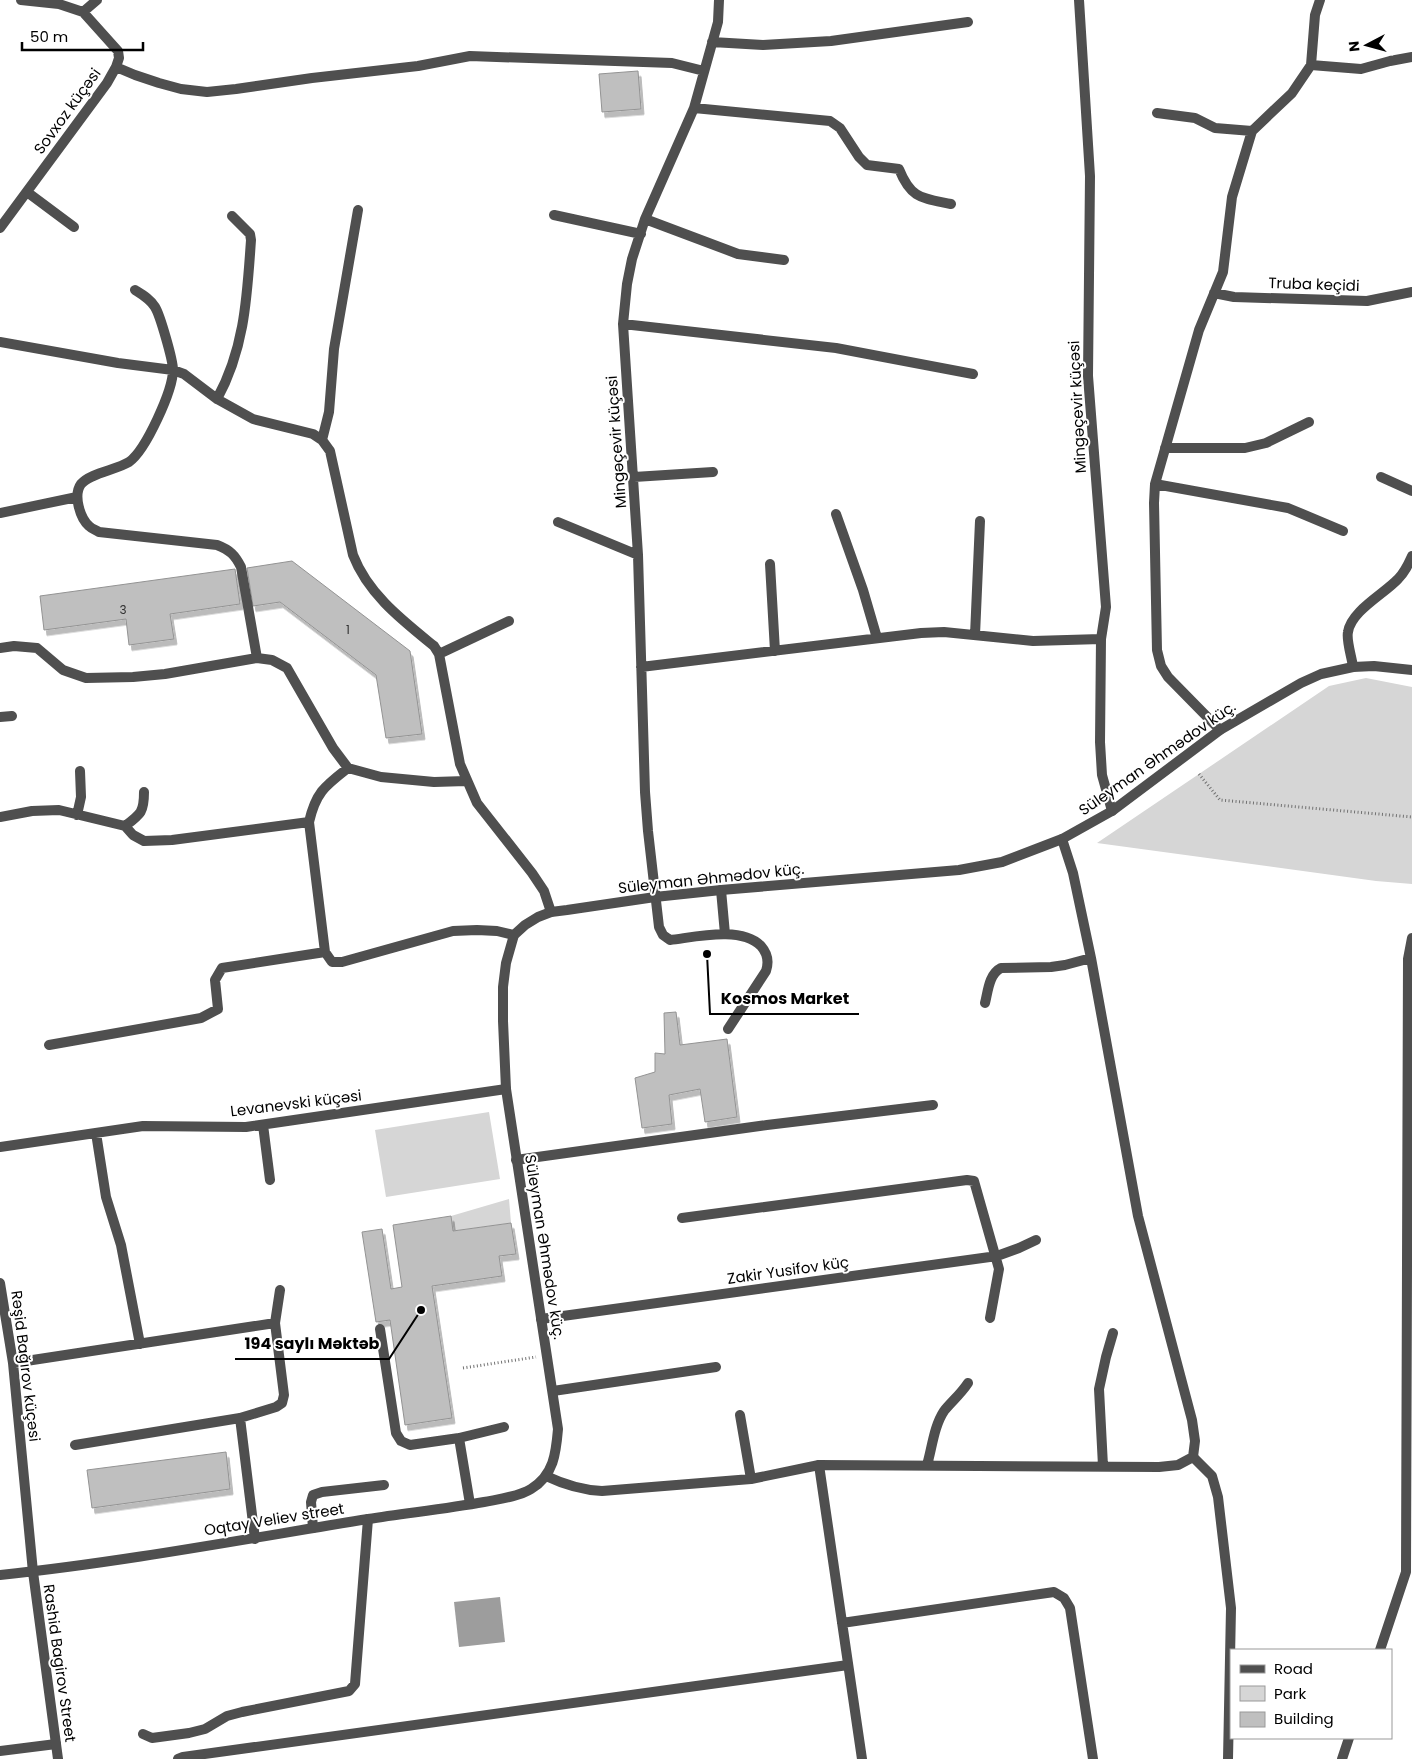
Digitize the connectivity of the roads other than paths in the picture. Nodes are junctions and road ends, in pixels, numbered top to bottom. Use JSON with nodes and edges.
{"nodes":[{"id":1,"x":20,"y":0,"type":"edge"},
{"id":2,"x":97,"y":0,"type":"edge"},
{"id":3,"x":719,"y":0,"type":"edge"},
{"id":4,"x":1079,"y":0,"type":"edge"},
{"id":5,"x":1320,"y":0,"type":"edge"},
{"id":6,"x":83,"y":12,"type":"junction"},
{"id":7,"x":968,"y":22,"type":"dead end"},
{"id":8,"x":712,"y":42,"type":"junction"},
{"id":9,"x":1412,"y":57,"type":"edge"},
{"id":10,"x":1311,"y":65,"type":"junction"},
{"id":11,"x":116,"y":67,"type":"junction"},
{"id":12,"x":704,"y":70,"type":"junction"},
{"id":13,"x":694,"y":108,"type":"junction"},
{"id":14,"x":1157,"y":113,"type":"dead end"},
{"id":15,"x":1252,"y":131,"type":"junction"},
{"id":16,"x":27,"y":192,"type":"junction"},
{"id":17,"x":951,"y":204,"type":"dead end"},
{"id":18,"x":358,"y":210,"type":"dead end"},
{"id":19,"x":554,"y":215,"type":"dead end"},
{"id":20,"x":232,"y":216,"type":"dead end"},
{"id":21,"x":645,"y":219,"type":"junction"},
{"id":22,"x":74,"y":227,"type":"dead end"},
{"id":23,"x":0,"y":228,"type":"edge"},
{"id":24,"x":640,"y":234,"type":"junction"},
{"id":25,"x":784,"y":260,"type":"dead end"},
{"id":26,"x":135,"y":290,"type":"dead end"},
{"id":27,"x":1412,"y":292,"type":"edge"},
{"id":28,"x":1214,"y":293,"type":"junction"},
{"id":29,"x":623,"y":324,"type":"junction"},
{"id":30,"x":0,"y":342,"type":"edge"},
{"id":31,"x":173,"y":370,"type":"junction"},
{"id":32,"x":973,"y":374,"type":"dead end"},
{"id":33,"x":217,"y":399,"type":"junction"},
{"id":34,"x":1309,"y":422,"type":"dead end"},
{"id":35,"x":322,"y":440,"type":"junction"},
{"id":36,"x":1165,"y":448,"type":"junction"},
{"id":37,"x":712,"y":472,"type":"dead end"},
{"id":38,"x":1381,"y":477,"type":"dead end"},
{"id":39,"x":634,"y":478,"type":"junction"},
{"id":40,"x":1155,"y":484,"type":"junction"},
{"id":41,"x":1412,"y":491,"type":"edge"},
{"id":42,"x":77,"y":497,"type":"junction"},
{"id":43,"x":0,"y":513,"type":"edge"},
{"id":44,"x":836,"y":514,"type":"dead end"},
{"id":45,"x":980,"y":521,"type":"dead end"},
{"id":46,"x":558,"y":522,"type":"dead end"},
{"id":47,"x":1343,"y":531,"type":"dead end"},
{"id":48,"x":638,"y":555,"type":"junction"},
{"id":49,"x":1412,"y":556,"type":"edge"},
{"id":50,"x":770,"y":564,"type":"dead end"},
{"id":51,"x":509,"y":621,"type":"dead end"},
{"id":52,"x":975,"y":635,"type":"junction"},
{"id":53,"x":877,"y":638,"type":"junction"},
{"id":54,"x":1101,"y":639,"type":"junction"},
{"id":55,"x":0,"y":648,"type":"edge"},
{"id":56,"x":775,"y":651,"type":"junction"},
{"id":57,"x":439,"y":654,"type":"junction"},
{"id":58,"x":257,"y":658,"type":"junction"},
{"id":59,"x":1354,"y":666,"type":"junction"},
{"id":60,"x":641,"y":667,"type":"junction"},
{"id":61,"x":1412,"y":670,"type":"edge"},
{"id":62,"x":12,"y":716,"type":"dead end"},
{"id":63,"x":0,"y":717,"type":"edge"},
{"id":64,"x":1220,"y":730,"type":"junction"},
{"id":65,"x":348,"y":768,"type":"junction"},
{"id":66,"x":80,"y":771,"type":"dead end"},
{"id":67,"x":466,"y":781,"type":"junction"},
{"id":68,"x":144,"y":792,"type":"dead end"},
{"id":69,"x":1112,"y":812,"type":"junction"},
{"id":70,"x":77,"y":815,"type":"junction"},
{"id":71,"x":0,"y":817,"type":"edge"},
{"id":72,"x":310,"y":822,"type":"junction"},
{"id":73,"x":125,"y":826,"type":"junction"},
{"id":74,"x":1062,"y":839,"type":"junction"},
{"id":75,"x":722,"y":890,"type":"junction"},
{"id":76,"x":655,"y":897,"type":"junction"},
{"id":77,"x":551,"y":912,"type":"junction"},
{"id":78,"x":725,"y":934,"type":"junction"},
{"id":79,"x":514,"y":935,"type":"junction"},
{"id":80,"x":1412,"y":938,"type":"edge"},
{"id":81,"x":325,"y":952,"type":"junction"},
{"id":82,"x":1091,"y":958,"type":"junction"},
{"id":83,"x":985,"y":1003,"type":"dead end"},
{"id":84,"x":728,"y":1029,"type":"dead end"},
{"id":85,"x":49,"y":1045,"type":"dead end"},
{"id":86,"x":506,"y":1089,"type":"junction"},
{"id":87,"x":933,"y":1105,"type":"dead end"},
{"id":88,"x":263,"y":1125,"type":"junction"},
{"id":89,"x":96,"y":1133,"type":"junction"},
{"id":90,"x":0,"y":1147,"type":"edge"},
{"id":91,"x":516,"y":1160,"type":"junction"},
{"id":92,"x":270,"y":1180,"type":"dead end"},
{"id":93,"x":682,"y":1218,"type":"dead end"},
{"id":94,"x":1036,"y":1240,"type":"dead end"},
{"id":95,"x":997,"y":1256,"type":"junction"},
{"id":96,"x":0,"y":1283,"type":"edge"},
{"id":97,"x":280,"y":1290,"type":"dead end"},
{"id":98,"x":990,"y":1318,"type":"dead end"},
{"id":99,"x":541,"y":1319,"type":"junction"},
{"id":100,"x":276,"y":1323,"type":"junction"},
{"id":101,"x":380,"y":1329,"type":"dead end"},
{"id":102,"x":1113,"y":1333,"type":"dead end"},
{"id":103,"x":140,"y":1344,"type":"junction"},
{"id":104,"x":13,"y":1363,"type":"junction"},
{"id":105,"x":716,"y":1367,"type":"dead end"},
{"id":106,"x":968,"y":1383,"type":"dead end"},
{"id":107,"x":553,"y":1391,"type":"junction"},
{"id":108,"x":740,"y":1414,"type":"dead end"},
{"id":109,"x":240,"y":1418,"type":"junction"},
{"id":110,"x":1409,"y":1425,"type":"edge"},
{"id":111,"x":504,"y":1427,"type":"dead end"},
{"id":112,"x":459,"y":1438,"type":"junction"},
{"id":113,"x":75,"y":1446,"type":"dead end"},
{"id":114,"x":1193,"y":1457,"type":"junction"},
{"id":115,"x":819,"y":1465,"type":"junction"},
{"id":116,"x":927,"y":1465,"type":"junction"},
{"id":117,"x":1102,"y":1466,"type":"junction"},
{"id":118,"x":546,"y":1476,"type":"junction"},
{"id":119,"x":751,"y":1479,"type":"junction"},
{"id":120,"x":384,"y":1485,"type":"dead end"},
{"id":121,"x":470,"y":1504,"type":"junction"},
{"id":122,"x":368,"y":1519,"type":"junction"},
{"id":123,"x":313,"y":1528,"type":"junction"},
{"id":124,"x":255,"y":1538,"type":"junction"},
{"id":125,"x":33,"y":1572,"type":"junction"},
{"id":126,"x":1409,"y":1572,"type":"edge"},
{"id":127,"x":0,"y":1575,"type":"edge"},
{"id":128,"x":842,"y":1623,"type":"junction"},
{"id":129,"x":1230,"y":1649,"type":"edge"},
{"id":130,"x":1380,"y":1649,"type":"edge"},
{"id":131,"x":1230,"y":1658,"type":"edge"},
{"id":132,"x":848,"y":1665,"type":"junction"},
{"id":133,"x":143,"y":1734,"type":"dead end"},
{"id":134,"x":1349,"y":1739,"type":"edge"},
{"id":135,"x":56,"y":1744,"type":"junction"},
{"id":136,"x":2,"y":1754,"type":"edge"},
{"id":137,"x":58,"y":1759,"type":"edge"},
{"id":138,"x":178,"y":1759,"type":"edge"},
{"id":139,"x":862,"y":1759,"type":"edge"},
{"id":140,"x":1093,"y":1759,"type":"edge"},
{"id":141,"x":1228,"y":1759,"type":"edge"},
{"id":142,"x":1342,"y":1759,"type":"edge"}],
"edges":[{"from":1,"to":6,"type":"street"},
{"from":2,"to":6,"type":"street"},
{"from":3,"to":8,"type":"street","name":"Mingəçevir küçəsi"},
{"from":4,"to":54,"type":"street","name":"Mingəçevir küçəsi"},
{"from":5,"to":10,"type":"street"},
{"from":6,"to":11,"type":"street","name":"Sovxoz küçəsi"},
{"from":7,"to":8,"type":"street"},
{"from":8,"to":12,"type":"street","name":"Mingəçevir küçəsi"},
{"from":9,"to":10,"type":"street"},
{"from":10,"to":15,"type":"street"},
{"from":11,"to":12,"type":"street"},
{"from":11,"to":16,"type":"street","name":"Sovxoz küçəsi"},
{"from":12,"to":13,"type":"street","name":"Mingəçevir küçəsi"},
{"from":13,"to":17,"type":"street"},
{"from":13,"to":21,"type":"street","name":"Mingəçevir küçəsi"},
{"from":14,"to":15,"type":"street"},
{"from":15,"to":28,"type":"street"},
{"from":16,"to":22,"type":"street"},
{"from":16,"to":23,"type":"street","name":"Sovxoz küçəsi"},
{"from":18,"to":35,"type":"street"},
{"from":19,"to":24,"type":"street"},
{"from":20,"to":33,"type":"street"},
{"from":21,"to":24,"type":"street","name":"Mingəçevir küçəsi"},
{"from":21,"to":25,"type":"street"},
{"from":24,"to":29,"type":"street","name":"Mingəçevir küçəsi"},
{"from":26,"to":31,"type":"street"},
{"from":27,"to":28,"type":"street","name":"Truba keçidi"},
{"from":28,"to":36,"type":"street"},
{"from":29,"to":32,"type":"street"},
{"from":29,"to":39,"type":"street","name":"Mingəçevir küçəsi"},
{"from":30,"to":31,"type":"street"},
{"from":31,"to":33,"type":"street"},
{"from":31,"to":42,"type":"street"},
{"from":33,"to":35,"type":"street"},
{"from":34,"to":36,"type":"street"},
{"from":35,"to":57,"type":"street"},
{"from":36,"to":40,"type":"street"},
{"from":37,"to":39,"type":"street"},
{"from":38,"to":41,"type":"street"},
{"from":39,"to":48,"type":"street","name":"Mingəçevir küçəsi"},
{"from":40,"to":47,"type":"street"},
{"from":40,"to":64,"type":"street"},
{"from":42,"to":43,"type":"street"},
{"from":42,"to":58,"type":"street"},
{"from":44,"to":53,"type":"street"},
{"from":45,"to":52,"type":"street"},
{"from":46,"to":48,"type":"street"},
{"from":48,"to":60,"type":"street","name":"Mingəçevir küçəsi"},
{"from":49,"to":59,"type":"street"},
{"from":50,"to":56,"type":"street"},
{"from":51,"to":57,"type":"street"},
{"from":52,"to":53,"type":"street"},
{"from":52,"to":54,"type":"street"},
{"from":53,"to":56,"type":"street"},
{"from":54,"to":69,"type":"street","name":"Mingəçevir küçəsi"},
{"from":55,"to":58,"type":"street"},
{"from":56,"to":60,"type":"street"},
{"from":57,"to":67,"type":"street"},
{"from":58,"to":65,"type":"street"},
{"from":59,"to":61,"type":"street","name":"Süleyman Əhmədov küç."},
{"from":59,"to":64,"type":"street","name":"Süleyman Əhmədov küç."},
{"from":60,"to":76,"type":"street","name":"Mingəçevir küçəsi"},
{"from":62,"to":63,"type":"street"},
{"from":64,"to":69,"type":"street","name":"Süleyman Əhmədov küç."},
{"from":65,"to":67,"type":"street"},
{"from":65,"to":72,"type":"street"},
{"from":66,"to":70,"type":"street"},
{"from":67,"to":77,"type":"street"},
{"from":68,"to":73,"type":"street"},
{"from":69,"to":74,"type":"street","name":"Süleyman Əhmədov küç."},
{"from":70,"to":71,"type":"street"},
{"from":70,"to":73,"type":"street"},
{"from":72,"to":73,"type":"street"},
{"from":72,"to":81,"type":"street"},
{"from":74,"to":75,"type":"street","name":"Süleyman Əhmədov küç."},
{"from":74,"to":82,"type":"street"},
{"from":75,"to":76,"type":"street","name":"Süleyman Əhmədov küç."},
{"from":75,"to":78,"type":"street"},
{"from":76,"to":77,"type":"street","name":"Süleyman Əhmədov küç."},
{"from":76,"to":78,"type":"street","name":"Mingəçevir küçəsi"},
{"from":77,"to":79,"type":"street","name":"Süleyman Əhmədov küç."},
{"from":78,"to":84,"type":"street"},
{"from":79,"to":81,"type":"street"},
{"from":79,"to":86,"type":"street","name":"Süleyman Əhmədov küç."},
{"from":80,"to":110,"type":"street"},
{"from":81,"to":85,"type":"street"},
{"from":82,"to":83,"type":"street"},
{"from":82,"to":114,"type":"street"},
{"from":86,"to":88,"type":"street","name":"Levanevski küçəsi"},
{"from":86,"to":91,"type":"street","name":"Süleyman Əhmədov küç."},
{"from":87,"to":91,"type":"street"},
{"from":88,"to":89,"type":"street","name":"Levanevski küçəsi"},
{"from":88,"to":92,"type":"street"},
{"from":89,"to":90,"type":"street","name":"Levanevski küçəsi"},
{"from":89,"to":103,"type":"street"},
{"from":91,"to":99,"type":"street","name":"Süleyman Əhmədov küç."},
{"from":93,"to":95,"type":"street"},
{"from":94,"to":95,"type":"street","name":"Zakir Yusifov küç"},
{"from":95,"to":98,"type":"street"},
{"from":95,"to":99,"type":"street","name":"Zakir Yusifov küç"},
{"from":96,"to":104,"type":"street","name":"Rəşid Bağırov küçəsi"},
{"from":97,"to":100,"type":"street"},
{"from":99,"to":107,"type":"street","name":"Süleyman Əhmədov küç."},
{"from":100,"to":103,"type":"street"},
{"from":100,"to":109,"type":"street"},
{"from":101,"to":112,"type":"street"},
{"from":102,"to":117,"type":"street"},
{"from":103,"to":104,"type":"street"},
{"from":104,"to":125,"type":"street","name":"Rəşid Bağırov küçəsi"},
{"from":105,"to":107,"type":"street"},
{"from":106,"to":116,"type":"street"},
{"from":107,"to":118,"type":"street","name":"Süleyman Əhmədov küç."},
{"from":108,"to":119,"type":"street"},
{"from":109,"to":113,"type":"street"},
{"from":109,"to":124,"type":"street"},
{"from":110,"to":126,"type":"street"},
{"from":111,"to":112,"type":"street"},
{"from":112,"to":121,"type":"street"},
{"from":114,"to":117,"type":"street"},
{"from":114,"to":129,"type":"street"},
{"from":115,"to":116,"type":"street"},
{"from":115,"to":119,"type":"street"},
{"from":115,"to":128,"type":"street"},
{"from":116,"to":117,"type":"street"},
{"from":118,"to":119,"type":"street"},
{"from":118,"to":121,"type":"street","name":"Oqtay Veliev street"},
{"from":120,"to":123,"type":"street"},
{"from":121,"to":122,"type":"street","name":"Oqtay Veliev street"},
{"from":122,"to":123,"type":"street","name":"Oqtay Veliev street"},
{"from":122,"to":133,"type":"street"},
{"from":123,"to":124,"type":"street","name":"Oqtay Veliev street"},
{"from":124,"to":125,"type":"street","name":"Oqtay Veliev street"},
{"from":125,"to":127,"type":"street","name":"Oqtay Veliev street"},
{"from":125,"to":135,"type":"street","name":"Rashid Bagirov Street"},
{"from":126,"to":130,"type":"street"},
{"from":128,"to":132,"type":"street"},
{"from":128,"to":140,"type":"street"},
{"from":131,"to":141,"type":"street"},
{"from":132,"to":138,"type":"street"},
{"from":132,"to":139,"type":"street"},
{"from":134,"to":142,"type":"street"},
{"from":135,"to":136,"type":"street"},
{"from":135,"to":137,"type":"street","name":"Rashid Bagirov Street"}]}
